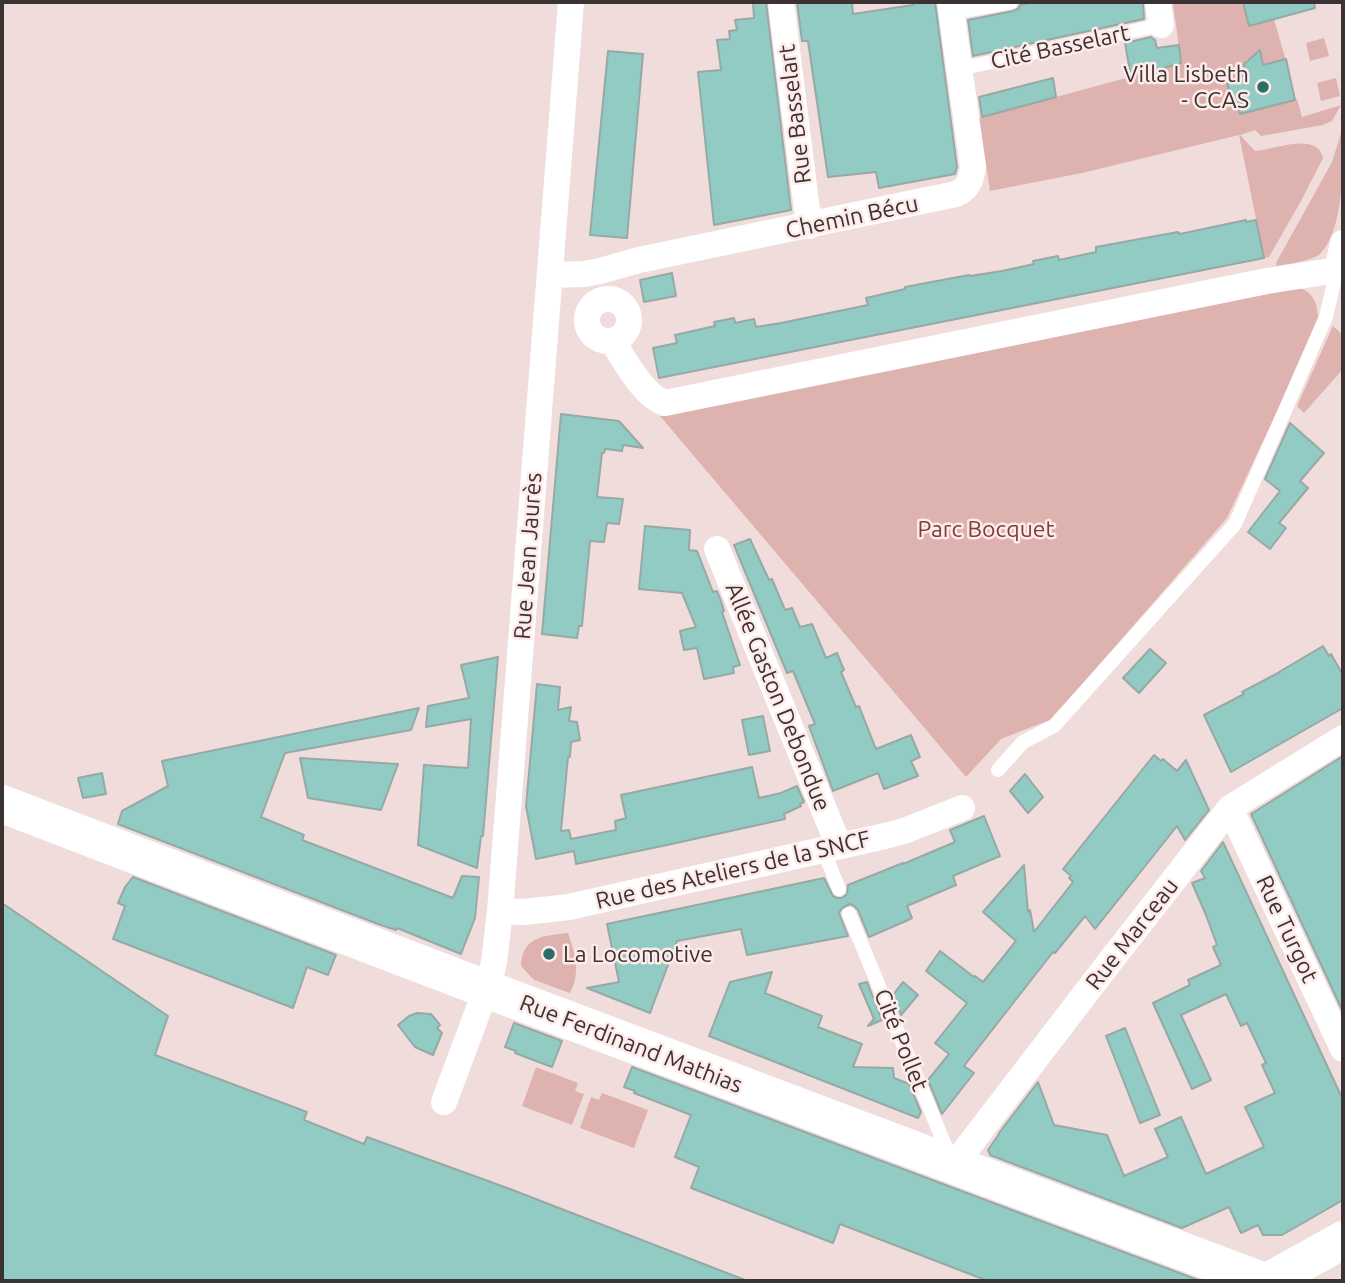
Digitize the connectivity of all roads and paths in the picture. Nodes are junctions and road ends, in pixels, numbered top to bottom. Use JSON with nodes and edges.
{"nodes":[{"id":1,"x":571,"y":2,"type":"edge"},
{"id":2,"x":781,"y":2,"type":"edge"},
{"id":3,"x":1011,"y":2,"type":"edge"},
{"id":4,"x":951,"y":8,"type":"edge"},
{"id":5,"x":1160,"y":13,"type":"edge"},
{"id":6,"x":959,"y":69,"type":"junction"},
{"id":7,"x":808,"y":226,"type":"junction"},
{"id":8,"x":1343,"y":243,"type":"edge"},
{"id":9,"x":1337,"y":270,"type":"junction"},
{"id":10,"x":550,"y":275,"type":"junction"},
{"id":11,"x":612,"y":341,"type":"dead end"},
{"id":12,"x":717,"y":549,"type":"dead end"},
{"id":13,"x":1343,"y":738,"type":"edge"},
{"id":14,"x":998,"y":770,"type":"dead end"},
{"id":15,"x":2,"y":804,"type":"edge"},
{"id":16,"x":962,"y":808,"type":"dead end"},
{"id":17,"x":1230,"y":808,"type":"junction"},
{"id":18,"x":831,"y":848,"type":"junction"},
{"id":19,"x":839,"y":889,"type":"dead end"},
{"id":20,"x":500,"y":911,"type":"junction"},
{"id":21,"x":849,"y":914,"type":"dead end"},
{"id":22,"x":486,"y":989,"type":"junction"},
{"id":23,"x":1343,"y":1049,"type":"edge"},
{"id":24,"x":444,"y":1102,"type":"dead end"},
{"id":25,"x":954,"y":1165,"type":"junction"},
{"id":26,"x":1343,"y":1240,"type":"edge"},
{"id":27,"x":1262,"y":1281,"type":"edge"},
{"id":28,"x":1269,"y":1281,"type":"edge"}],
"edges":[{"from":1,"to":10,"type":"street","name":"Rue Jean Jaurès"},
{"from":2,"to":7,"type":"street","name":"Rue Basselart"},
{"from":3,"to":4,"type":"lane"},
{"from":4,"to":6,"type":"street","name":"Chemin Bécu"},
{"from":5,"to":6,"type":"lane","name":"Cité Basselart"},
{"from":6,"to":7,"type":"street","name":"Chemin Bécu"},
{"from":7,"to":10,"type":"street","name":"Chemin Bécu"},
{"from":8,"to":9,"type":"street"},
{"from":9,"to":11,"type":"street"},
{"from":9,"to":14,"type":"lane"},
{"from":10,"to":20,"type":"street","name":"Rue Jean Jaurès"},
{"from":12,"to":18,"type":"street","name":"Allée Gaston Debondue"},
{"from":13,"to":17,"type":"street","name":"Rue Marceau"},
{"from":15,"to":22,"type":"street","name":"Rue Ferdinand Mathias"},
{"from":16,"to":18,"type":"street","name":"Rue des Ateliers de la SNCF"},
{"from":17,"to":23,"type":"street","name":"Rue Turgot"},
{"from":17,"to":25,"type":"street","name":"Rue Marceau"},
{"from":18,"to":19,"type":"lane"},
{"from":18,"to":20,"type":"street","name":"Rue des Ateliers de la SNCF"},
{"from":20,"to":22,"type":"street","name":"Rue Jean Jaurès"},
{"from":21,"to":25,"type":"lane","name":"Cité Pollet"},
{"from":22,"to":24,"type":"street","name":"Rue Jean Jaurès"},
{"from":22,"to":25,"type":"street","name":"Rue Ferdinand Mathias"},
{"from":25,"to":27,"type":"street","name":"Rue Ferdinand Mathias"},
{"from":26,"to":28,"type":"street"}]}
